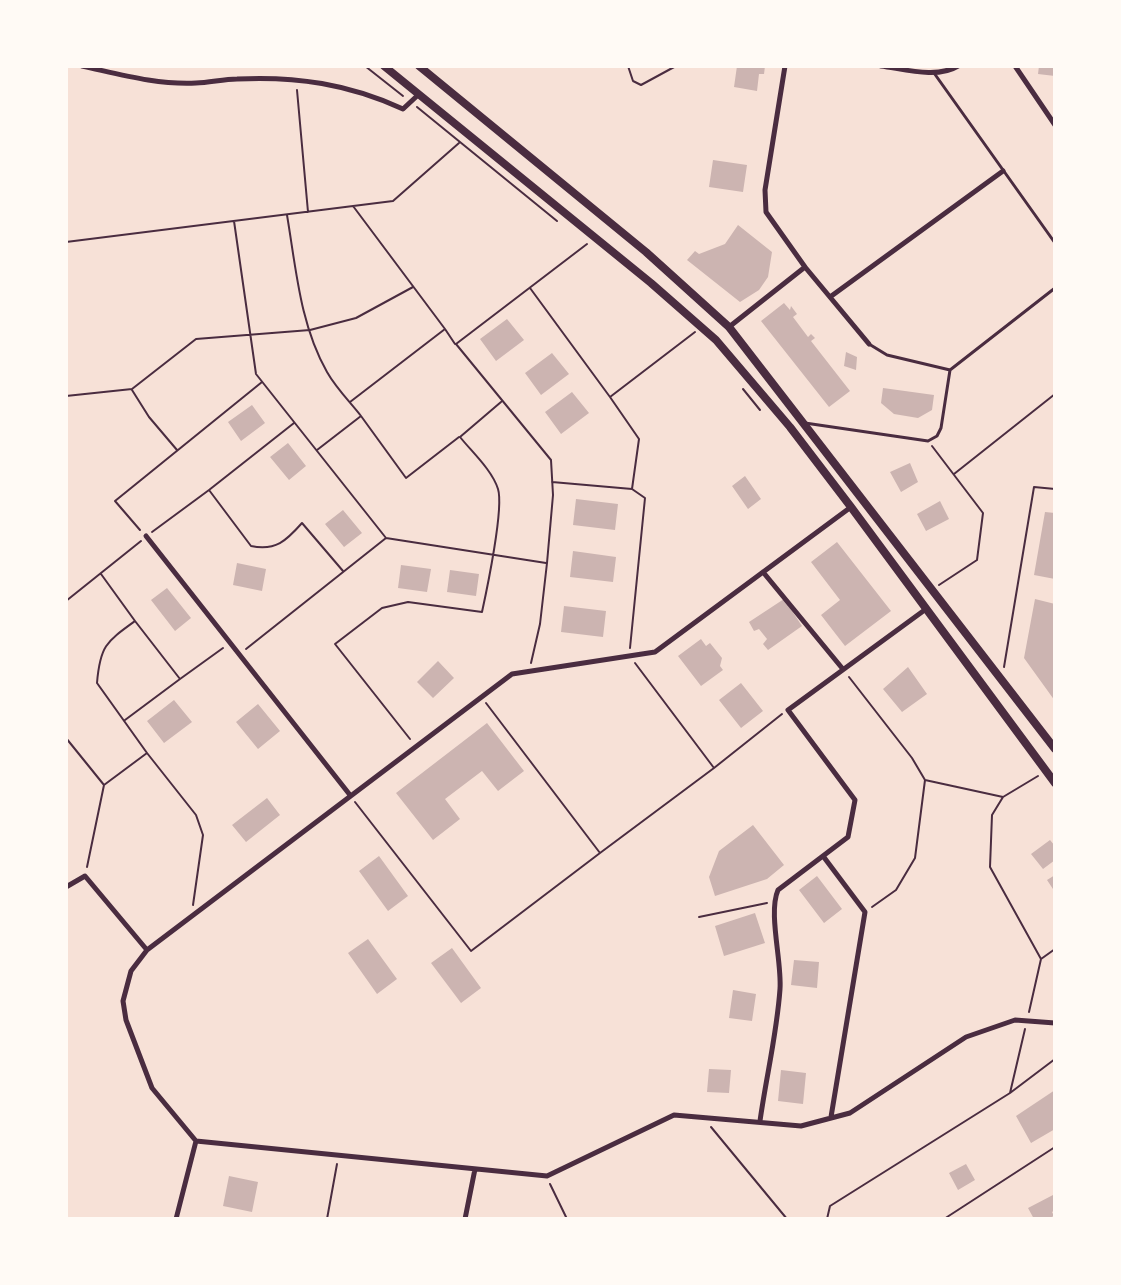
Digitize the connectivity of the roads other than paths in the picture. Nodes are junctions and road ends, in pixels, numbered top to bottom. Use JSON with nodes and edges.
{"nodes":[{"id":1,"x":82,"y":66,"type":"edge"},
{"id":2,"x":384,"y":66,"type":"edge"},
{"id":3,"x":419,"y":66,"type":"edge"},
{"id":4,"x":785,"y":66,"type":"edge"},
{"id":5,"x":881,"y":66,"type":"edge"},
{"id":6,"x":958,"y":66,"type":"edge"},
{"id":7,"x":1015,"y":66,"type":"edge"},
{"id":8,"x":932,"y":71,"type":"junction"},
{"id":9,"x":418,"y":95,"type":"junction"},
{"id":10,"x":1055,"y":126,"type":"edge"},
{"id":11,"x":1003,"y":171,"type":"junction"},
{"id":12,"x":1055,"y":243,"type":"edge"},
{"id":13,"x":806,"y":267,"type":"junction"},
{"id":14,"x":1055,"y":288,"type":"edge"},
{"id":15,"x":830,"y":297,"type":"junction"},
{"id":16,"x":729,"y":327,"type":"junction"},
{"id":17,"x":869,"y":344,"type":"joint"},
{"id":18,"x":950,"y":370,"type":"junction"},
{"id":19,"x":805,"y":423,"type":"junction"},
{"id":20,"x":851,"y":507,"type":"junction"},
{"id":21,"x":146,"y":536,"type":"road end"},
{"id":22,"x":763,"y":572,"type":"junction"},
{"id":23,"x":926,"y":609,"type":"junction"},
{"id":24,"x":842,"y":668,"type":"junction"},
{"id":25,"x":1055,"y":749,"type":"edge"},
{"id":26,"x":1055,"y":783,"type":"edge"},
{"id":27,"x":350,"y":795,"type":"junction"},
{"id":28,"x":823,"y":856,"type":"junction"},
{"id":29,"x":66,"y":887,"type":"edge"},
{"id":30,"x":147,"y":950,"type":"junction"},
{"id":31,"x":1055,"y":1023,"type":"edge"},
{"id":32,"x":831,"y":1117,"type":"junction"},
{"id":33,"x":759,"y":1121,"type":"junction"},
{"id":34,"x":196,"y":1141,"type":"junction"},
{"id":35,"x":475,"y":1169,"type":"junction"},
{"id":36,"x":176,"y":1219,"type":"edge"},
{"id":37,"x":465,"y":1219,"type":"edge"}],
"edges":[{"from":1,"to":9,"type":"street"},
{"from":2,"to":9,"type":"main road"},
{"from":3,"to":16,"type":"main road"},
{"from":4,"to":13,"type":"street"},
{"from":5,"to":8,"type":"street"},
{"from":6,"to":8,"type":"street"},
{"from":7,"to":10,"type":"street"},
{"from":8,"to":11,"type":"lane"},
{"from":9,"to":20,"type":"main road"},
{"from":11,"to":12,"type":"lane"},
{"from":11,"to":15,"type":"street"},
{"from":13,"to":15,"type":"street"},
{"from":13,"to":16,"type":"street"},
{"from":14,"to":18,"type":"lane"},
{"from":15,"to":17,"type":"street"},
{"from":16,"to":19,"type":"main road"},
{"from":17,"to":18,"type":"lane"},
{"from":18,"to":19,"type":"lane"},
{"from":19,"to":25,"type":"main road"},
{"from":20,"to":22,"type":"street"},
{"from":20,"to":23,"type":"main road"},
{"from":21,"to":27,"type":"street"},
{"from":22,"to":24,"type":"street"},
{"from":22,"to":27,"type":"street"},
{"from":23,"to":24,"type":"street"},
{"from":23,"to":26,"type":"main road"},
{"from":24,"to":28,"type":"street"},
{"from":27,"to":30,"type":"street"},
{"from":28,"to":32,"type":"street"},
{"from":28,"to":33,"type":"street"},
{"from":29,"to":30,"type":"street"},
{"from":30,"to":34,"type":"street"},
{"from":31,"to":32,"type":"street"},
{"from":32,"to":33,"type":"street"},
{"from":33,"to":35,"type":"street"},
{"from":34,"to":35,"type":"street"},
{"from":34,"to":36,"type":"street"},
{"from":35,"to":37,"type":"street"}]}
